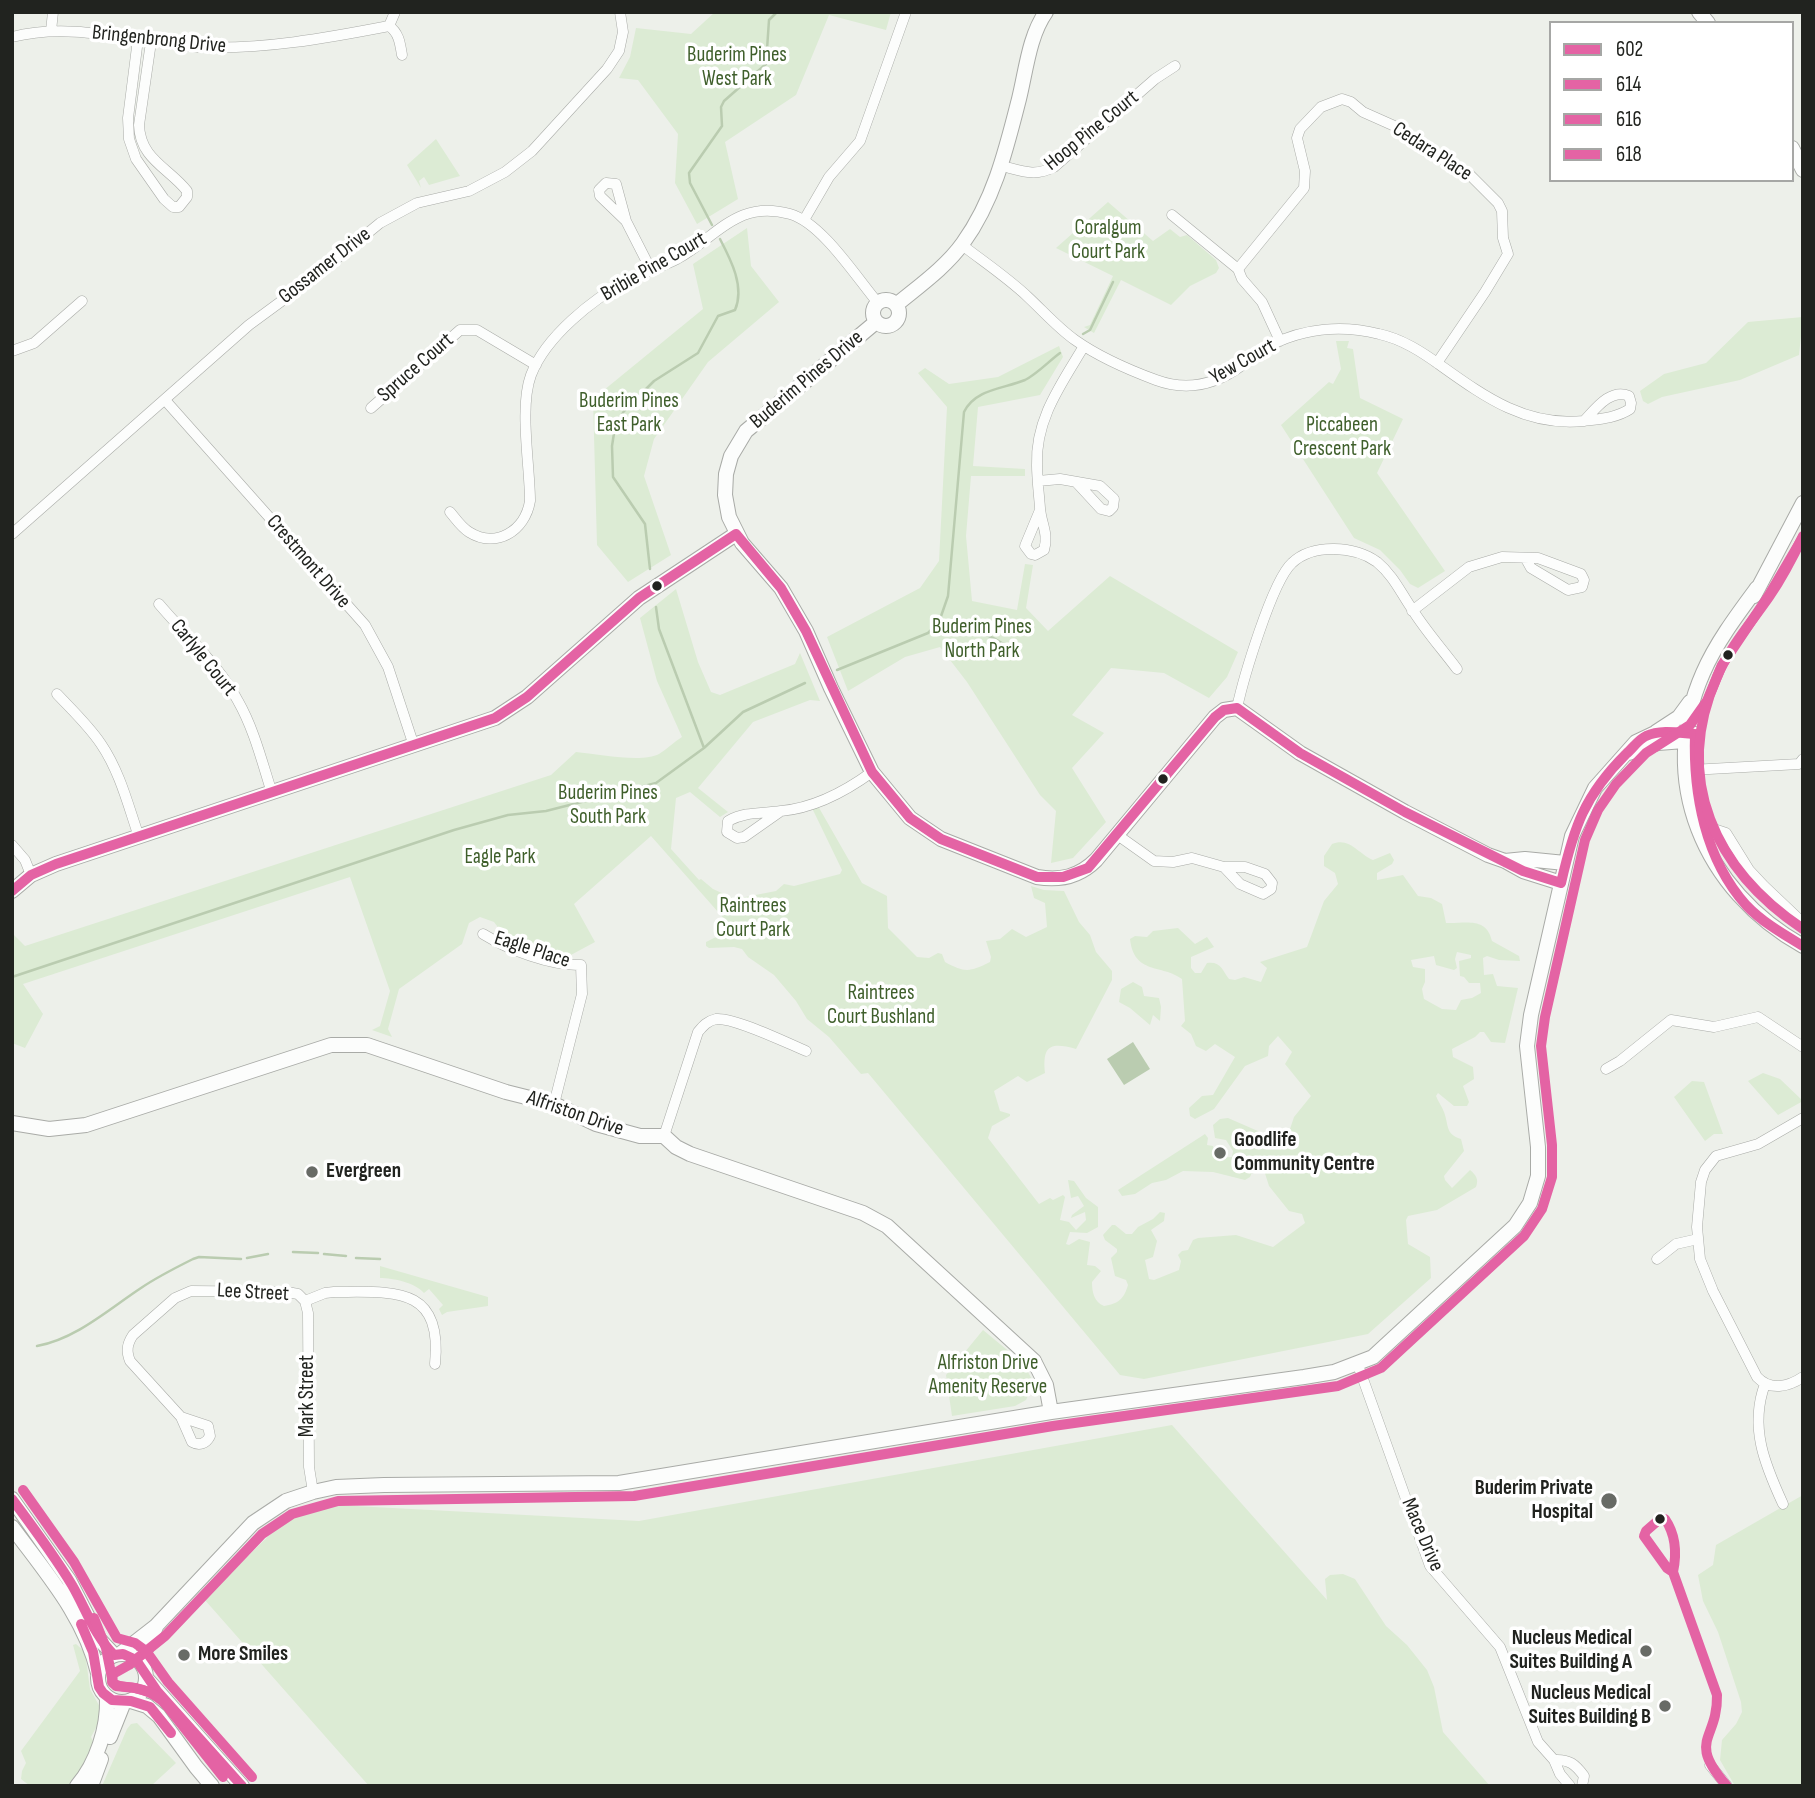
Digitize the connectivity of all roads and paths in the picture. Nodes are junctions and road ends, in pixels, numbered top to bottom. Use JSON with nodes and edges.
{"nodes":[{"id":1,"x":52,"y":12,"type":"edge"},
{"id":2,"x":395,"y":12,"type":"edge"},
{"id":3,"x":620,"y":12,"type":"edge"},
{"id":4,"x":906,"y":12,"type":"edge"},
{"id":5,"x":1046,"y":12,"type":"edge"},
{"id":6,"x":389,"y":26,"type":"junction"},
{"id":7,"x":51,"y":31,"type":"junction"},
{"id":8,"x":12,"y":37,"type":"edge"},
{"id":9,"x":138,"y":40,"type":"junction"},
{"id":10,"x":151,"y":42,"type":"junction"},
{"id":11,"x":402,"y":55,"type":"dead end"},
{"id":12,"x":1175,"y":66,"type":"dead end"},
{"id":13,"x":1794,"y":152,"type":"edge"},
{"id":14,"x":1002,"y":166,"type":"junction"},
{"id":15,"x":1803,"y":170,"type":"edge"},
{"id":16,"x":1172,"y":215,"type":"dead end"},
{"id":17,"x":804,"y":220,"type":"junction"},
{"id":18,"x":626,"y":221,"type":"dead end"},
{"id":19,"x":962,"y":245,"type":"junction"},
{"id":20,"x":1238,"y":269,"type":"junction"},
{"id":21,"x":651,"y":270,"type":"junction"},
{"id":22,"x":82,"y":302,"type":"dead end"},
{"id":23,"x":878,"y":303,"type":"junction"},
{"id":24,"x":896,"y":305,"type":"junction"},
{"id":25,"x":876,"y":322,"type":"junction"},
{"id":26,"x":1280,"y":341,"type":"junction"},
{"id":27,"x":1084,"y":346,"type":"junction"},
{"id":28,"x":12,"y":351,"type":"edge"},
{"id":29,"x":1437,"y":363,"type":"junction"},
{"id":30,"x":536,"y":365,"type":"junction"},
{"id":31,"x":165,"y":400,"type":"junction"},
{"id":32,"x":371,"y":408,"type":"dead end"},
{"id":33,"x":1585,"y":420,"type":"dead end"},
{"id":34,"x":1038,"y":481,"type":"junction"},
{"id":35,"x":1077,"y":484,"type":"dead end"},
{"id":36,"x":1803,"y":503,"type":"edge"},
{"id":37,"x":1040,"y":510,"type":"dead end"},
{"id":38,"x":450,"y":512,"type":"dead end"},
{"id":39,"x":12,"y":534,"type":"edge"},
{"id":40,"x":736,"y":534,"type":"junction"},
{"id":41,"x":1526,"y":559,"type":"junction"},
{"id":42,"x":1757,"y":588,"type":"junction"},
{"id":43,"x":159,"y":604,"type":"dead end"},
{"id":44,"x":1412,"y":611,"type":"junction"},
{"id":45,"x":1457,"y":669,"type":"dead end"},
{"id":46,"x":57,"y":694,"type":"dead end"},
{"id":47,"x":1695,"y":694,"type":"junction"},
{"id":48,"x":1237,"y":708,"type":"junction"},
{"id":49,"x":1655,"y":733,"type":"junction"},
{"id":50,"x":1690,"y":737,"type":"junction"},
{"id":51,"x":414,"y":746,"type":"junction"},
{"id":52,"x":1647,"y":747,"type":"junction"},
{"id":53,"x":1628,"y":753,"type":"junction"},
{"id":54,"x":1803,"y":759,"type":"edge"},
{"id":55,"x":1690,"y":770,"type":"junction"},
{"id":56,"x":872,"y":772,"type":"junction"},
{"id":57,"x":271,"y":793,"type":"junction"},
{"id":58,"x":781,"y":811,"type":"junction"},
{"id":59,"x":1702,"y":832,"type":"junction"},
{"id":60,"x":1116,"y":834,"type":"junction"},
{"id":61,"x":139,"y":837,"type":"junction"},
{"id":62,"x":12,"y":845,"type":"edge"},
{"id":63,"x":1505,"y":860,"type":"junction"},
{"id":64,"x":1565,"y":863,"type":"junction"},
{"id":65,"x":1224,"y":867,"type":"dead end"},
{"id":66,"x":31,"y":875,"type":"junction"},
{"id":67,"x":1561,"y":883,"type":"junction"},
{"id":68,"x":12,"y":891,"type":"edge"},
{"id":69,"x":1803,"y":923,"type":"edge"},
{"id":70,"x":483,"y":934,"type":"dead end"},
{"id":71,"x":1803,"y":946,"type":"edge"},
{"id":72,"x":1803,"y":1047,"type":"edge"},
{"id":73,"x":806,"y":1051,"type":"dead end"},
{"id":74,"x":1606,"y":1069,"type":"dead end"},
{"id":75,"x":554,"y":1104,"type":"junction"},
{"id":76,"x":1803,"y":1118,"type":"edge"},
{"id":77,"x":12,"y":1123,"type":"edge"},
{"id":78,"x":664,"y":1136,"type":"junction"},
{"id":79,"x":1698,"y":1240,"type":"junction"},
{"id":80,"x":1657,"y":1259,"type":"dead end"},
{"id":81,"x":305,"y":1301,"type":"junction"},
{"id":82,"x":435,"y":1364,"type":"dead end"},
{"id":83,"x":1357,"y":1364,"type":"junction"},
{"id":84,"x":1803,"y":1377,"type":"edge"},
{"id":85,"x":1765,"y":1384,"type":"junction"},
{"id":86,"x":1051,"y":1412,"type":"junction"},
{"id":87,"x":181,"y":1417,"type":"dead end"},
{"id":88,"x":313,"y":1492,"type":"junction"},
{"id":89,"x":12,"y":1499,"type":"edge"},
{"id":90,"x":1783,"y":1504,"type":"dead end"},
{"id":91,"x":12,"y":1527,"type":"edge"},
{"id":92,"x":156,"y":1626,"type":"junction"},
{"id":93,"x":117,"y":1654,"type":"junction"},
{"id":94,"x":141,"y":1662,"type":"junction"},
{"id":95,"x":98,"y":1673,"type":"junction"},
{"id":96,"x":146,"y":1678,"type":"junction"},
{"id":97,"x":107,"y":1698,"type":"junction"},
{"id":98,"x":127,"y":1702,"type":"junction"},
{"id":99,"x":1555,"y":1760,"type":"junction"},
{"id":100,"x":1710,"y":1765,"type":"dead end"},
{"id":101,"x":77,"y":1786,"type":"edge"},
{"id":102,"x":91,"y":1786,"type":"edge"},
{"id":103,"x":212,"y":1786,"type":"edge"},
{"id":104,"x":242,"y":1786,"type":"edge"},
{"id":105,"x":1570,"y":1786,"type":"edge"},
{"id":106,"x":1582,"y":1786,"type":"edge"},
{"id":107,"x":1727,"y":1786,"type":"edge"}],
"edges":[{"from":1,"to":7,"type":"street"},
{"from":2,"to":6,"type":"street"},
{"from":3,"to":31,"type":"street","name":"Gossamer Drive"},
{"from":4,"to":17,"type":"street"},
{"from":5,"to":14,"type":"street"},
{"from":6,"to":10,"type":"street","name":"Bringenbrong Drive"},
{"from":6,"to":11,"type":"street"},
{"from":7,"to":8,"type":"street","name":"Bringenbrong Drive"},
{"from":7,"to":9,"type":"street","name":"Bringenbrong Drive"},
{"from":9,"to":10,"type":"street","name":"Bringenbrong Drive"},
{"from":9,"to":10,"type":"street"},
{"from":12,"to":14,"type":"street","name":"Hoop Pine Court"},
{"from":13,"to":15,"type":"street"},
{"from":14,"to":19,"type":"street"},
{"from":16,"to":20,"type":"street"},
{"from":17,"to":21,"type":"street","name":"Bribie Pine Court"},
{"from":17,"to":23,"type":"street","name":"Bribie Pine Court"},
{"from":18,"to":21,"type":"street"},
{"from":19,"to":24,"type":"street"},
{"from":19,"to":27,"type":"street","name":"Yew Court"},
{"from":20,"to":26,"type":"street"},
{"from":20,"to":29,"type":"street","name":"Cedara Place"},
{"from":21,"to":30,"type":"street","name":"Bribie Pine Court"},
{"from":22,"to":28,"type":"street"},
{"from":23,"to":24,"type":"street"},
{"from":23,"to":25,"type":"street"},
{"from":24,"to":25,"type":"street"},
{"from":25,"to":40,"type":"street","name":"Buderim Pines Drive"},
{"from":26,"to":27,"type":"street","name":"Yew Court"},
{"from":26,"to":29,"type":"street","name":"Yew Court"},
{"from":27,"to":34,"type":"street"},
{"from":29,"to":33,"type":"street","name":"Yew Court"},
{"from":30,"to":32,"type":"street","name":"Spruce Court"},
{"from":30,"to":38,"type":"street","name":"Bribie Pine Court"},
{"from":31,"to":39,"type":"street","name":"Gossamer Drive"},
{"from":31,"to":51,"type":"street","name":"Crestmont Drive"},
{"from":34,"to":35,"type":"street"},
{"from":34,"to":37,"type":"street"},
{"from":36,"to":42,"type":"street"},
{"from":40,"to":51,"type":"street"},
{"from":40,"to":56,"type":"street","name":"Buderim Pines Drive"},
{"from":41,"to":41,"type":"street"},
{"from":41,"to":44,"type":"street"},
{"from":42,"to":47,"type":"street"},
{"from":42,"to":50,"type":"street"},
{"from":43,"to":57,"type":"street","name":"Carlyle Court"},
{"from":44,"to":45,"type":"street"},
{"from":44,"to":48,"type":"street"},
{"from":46,"to":61,"type":"street"},
{"from":47,"to":49,"type":"street"},
{"from":47,"to":50,"type":"street"},
{"from":48,"to":60,"type":"street","name":"Buderim Pines Drive"},
{"from":48,"to":63,"type":"street"},
{"from":49,"to":50,"type":"street"},
{"from":49,"to":53,"type":"street"},
{"from":50,"to":52,"type":"street"},
{"from":50,"to":55,"type":"street"},
{"from":51,"to":57,"type":"street"},
{"from":52,"to":53,"type":"street"},
{"from":52,"to":55,"type":"street"},
{"from":53,"to":64,"type":"street"},
{"from":54,"to":55,"type":"street"},
{"from":55,"to":59,"type":"street"},
{"from":56,"to":58,"type":"street"},
{"from":56,"to":60,"type":"street","name":"Buderim Pines Drive"},
{"from":57,"to":61,"type":"street"},
{"from":58,"to":58,"type":"street"},
{"from":59,"to":69,"type":"street"},
{"from":59,"to":71,"type":"street"},
{"from":60,"to":65,"type":"street"},
{"from":61,"to":66,"type":"street"},
{"from":62,"to":66,"type":"street"},
{"from":63,"to":64,"type":"street"},
{"from":63,"to":67,"type":"street"},
{"from":64,"to":67,"type":"street"},
{"from":66,"to":68,"type":"street"},
{"from":67,"to":83,"type":"street"},
{"from":70,"to":75,"type":"street","name":"Eagle Place"},
{"from":72,"to":74,"type":"street"},
{"from":73,"to":78,"type":"street"},
{"from":75,"to":77,"type":"street","name":"Alfriston Drive"},
{"from":75,"to":78,"type":"street","name":"Alfriston Drive"},
{"from":76,"to":79,"type":"street"},
{"from":78,"to":86,"type":"street","name":"Alfriston Drive"},
{"from":79,"to":80,"type":"street"},
{"from":79,"to":85,"type":"street"},
{"from":81,"to":82,"type":"street","name":"Lee Street"},
{"from":81,"to":87,"type":"street","name":"Lee Street"},
{"from":81,"to":88,"type":"street","name":"Mark Street"},
{"from":83,"to":86,"type":"street"},
{"from":83,"to":99,"type":"street","name":"Mace Drive"},
{"from":84,"to":85,"type":"street"},
{"from":85,"to":90,"type":"street"},
{"from":86,"to":88,"type":"street"},
{"from":88,"to":92,"type":"street"},
{"from":89,"to":93,"type":"street"},
{"from":91,"to":95,"type":"street"},
{"from":92,"to":93,"type":"street"},
{"from":92,"to":94,"type":"street"},
{"from":93,"to":94,"type":"street"},
{"from":93,"to":95,"type":"street"},
{"from":94,"to":96,"type":"street"},
{"from":95,"to":97,"type":"street"},
{"from":96,"to":98,"type":"street"},
{"from":96,"to":104,"type":"street"},
{"from":97,"to":98,"type":"street"},
{"from":97,"to":101,"type":"street"},
{"from":98,"to":102,"type":"street"},
{"from":98,"to":103,"type":"street"},
{"from":99,"to":105,"type":"street","name":"Mace Drive"},
{"from":99,"to":106,"type":"street","name":"Mace Drive"},
{"from":100,"to":107,"type":"street"}]}
